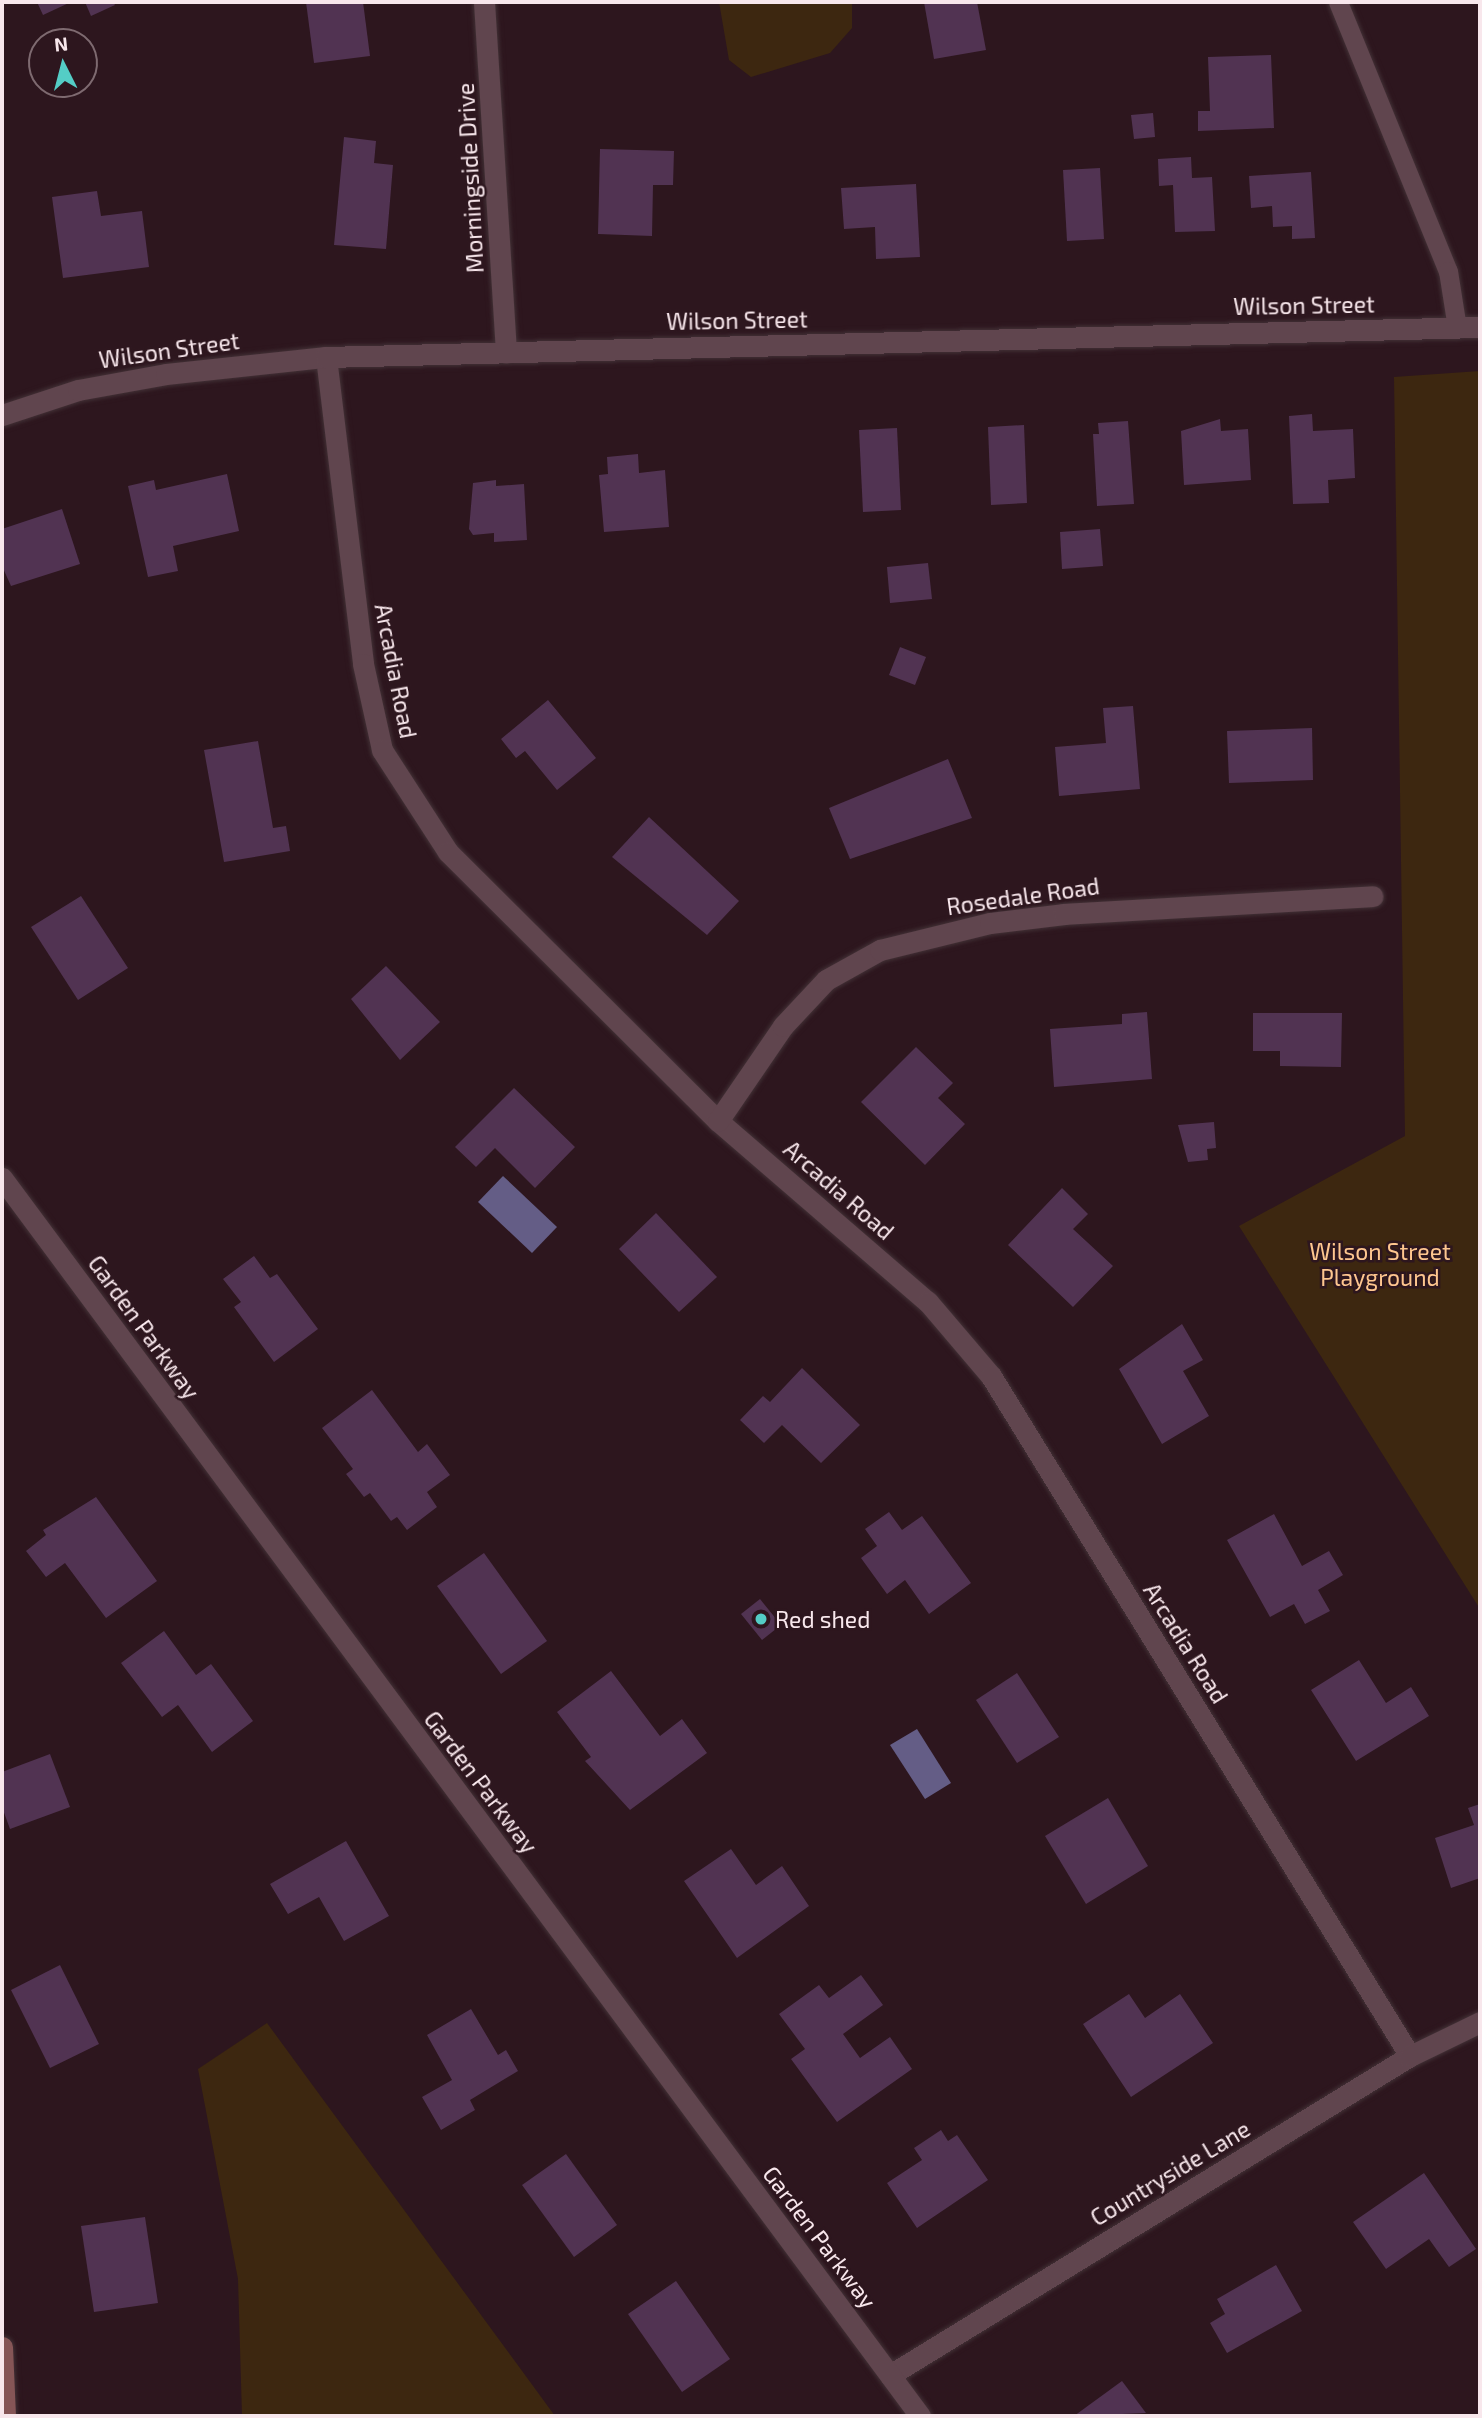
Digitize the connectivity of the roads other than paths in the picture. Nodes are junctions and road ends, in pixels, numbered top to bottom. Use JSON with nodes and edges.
{"nodes":[{"id":1,"x":484,"y":2,"type":"edge"},
{"id":2,"x":1338,"y":2,"type":"edge"},
{"id":3,"x":1480,"y":327,"type":"edge"},
{"id":4,"x":1457,"y":328,"type":"junction"},
{"id":5,"x":506,"y":352,"type":"junction"},
{"id":6,"x":326,"y":357,"type":"junction"},
{"id":7,"x":2,"y":415,"type":"edge"},
{"id":8,"x":1373,"y":896,"type":"dead end"},
{"id":9,"x":718,"y":1121,"type":"junction"},
{"id":10,"x":2,"y":1178,"type":"edge"},
{"id":11,"x":1480,"y":2022,"type":"edge"},
{"id":12,"x":1410,"y":2056,"type":"junction"},
{"id":13,"x":2,"y":2347,"type":"edge"},
{"id":14,"x":890,"y":2375,"type":"junction"},
{"id":15,"x":5,"y":2416,"type":"edge"},
{"id":16,"x":920,"y":2416,"type":"edge"}],
"edges":[{"from":1,"to":5,"type":"street","name":"Morningside Drive"},
{"from":2,"to":4,"type":"lane"},
{"from":3,"to":4,"type":"street","name":"Wilson Street"},
{"from":4,"to":5,"type":"street","name":"Wilson Street"},
{"from":5,"to":6,"type":"street","name":"Wilson Street"},
{"from":6,"to":7,"type":"street","name":"Wilson Street"},
{"from":6,"to":9,"type":"street","name":"Arcadia Road"},
{"from":8,"to":9,"type":"street","name":"Rosedale Road"},
{"from":9,"to":12,"type":"street","name":"Arcadia Road"},
{"from":10,"to":14,"type":"street","name":"Garden Parkway"},
{"from":11,"to":12,"type":"street","name":"Countryside Lane"},
{"from":12,"to":14,"type":"street","name":"Countryside Lane"},
{"from":13,"to":15,"type":"main road"},
{"from":14,"to":16,"type":"street","name":"Garden Parkway"}]}
